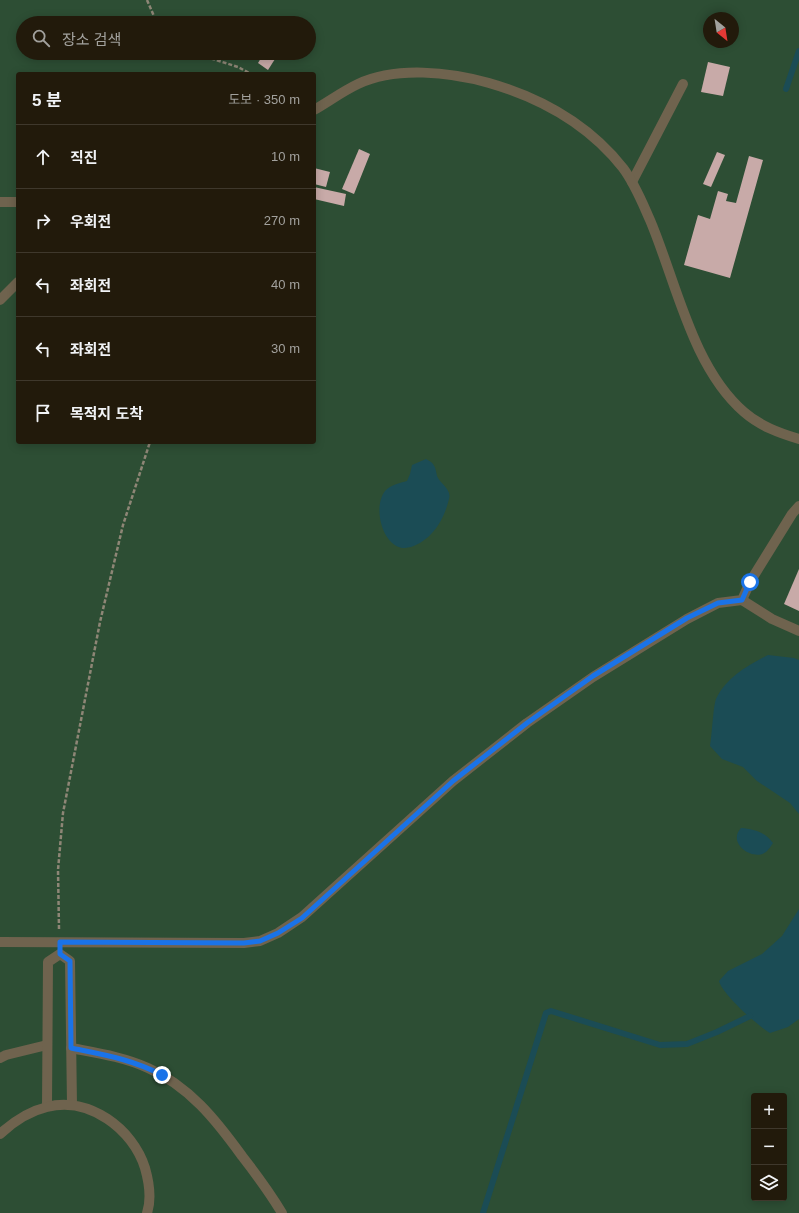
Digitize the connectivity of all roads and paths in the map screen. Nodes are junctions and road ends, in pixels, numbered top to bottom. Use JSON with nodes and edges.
{"nodes":[{"id":1,"x":147,"y":0,"type":"edge"},
{"id":2,"x":154,"y":16,"type":"edge"},
{"id":3,"x":216,"y":60,"type":"edge"},
{"id":4,"x":247,"y":72,"type":"edge"},
{"id":5,"x":683,"y":84,"type":"dead end"},
{"id":6,"x":316,"y":109,"type":"edge"},
{"id":7,"x":632,"y":182,"type":"junction"},
{"id":8,"x":0,"y":202,"type":"edge"},
{"id":9,"x":16,"y":202,"type":"edge"},
{"id":10,"x":16,"y":284,"type":"edge"},
{"id":11,"x":0,"y":300,"type":"edge"},
{"id":12,"x":799,"y":439,"type":"edge"},
{"id":13,"x":149,"y":444,"type":"edge"},
{"id":14,"x":799,"y":506,"type":"edge"},
{"id":15,"x":742,"y":600,"type":"junction"},
{"id":16,"x":799,"y":631,"type":"edge"},
{"id":17,"x":0,"y":942,"type":"edge"},
{"id":18,"x":60,"y":942,"type":"junction"},
{"id":19,"x":60,"y":954,"type":"junction"},
{"id":20,"x":47,"y":1044,"type":"junction"},
{"id":21,"x":71,"y":1048,"type":"junction"},
{"id":22,"x":0,"y":1058,"type":"edge"},
{"id":23,"x":72,"y":1105,"type":"junction"},
{"id":24,"x":47,"y":1106,"type":"junction"},
{"id":25,"x":0,"y":1134,"type":"edge"},
{"id":26,"x":147,"y":1213,"type":"edge"},
{"id":27,"x":282,"y":1213,"type":"edge"}],
"edges":[{"from":1,"to":2,"type":"path"},
{"from":3,"to":4,"type":"path"},
{"from":5,"to":7,"type":"street"},
{"from":6,"to":7,"type":"street"},
{"from":7,"to":12,"type":"street"},
{"from":8,"to":9,"type":"street"},
{"from":10,"to":11,"type":"street"},
{"from":13,"to":18,"type":"path"},
{"from":14,"to":15,"type":"street"},
{"from":15,"to":16,"type":"street"},
{"from":15,"to":18,"type":"street"},
{"from":17,"to":18,"type":"street"},
{"from":18,"to":19,"type":"street"},
{"from":19,"to":20,"type":"street"},
{"from":19,"to":21,"type":"street"},
{"from":20,"to":22,"type":"street"},
{"from":20,"to":24,"type":"street"},
{"from":21,"to":23,"type":"street"},
{"from":21,"to":27,"type":"street"},
{"from":23,"to":24,"type":"street"},
{"from":23,"to":26,"type":"street"},
{"from":24,"to":25,"type":"street"}]}
